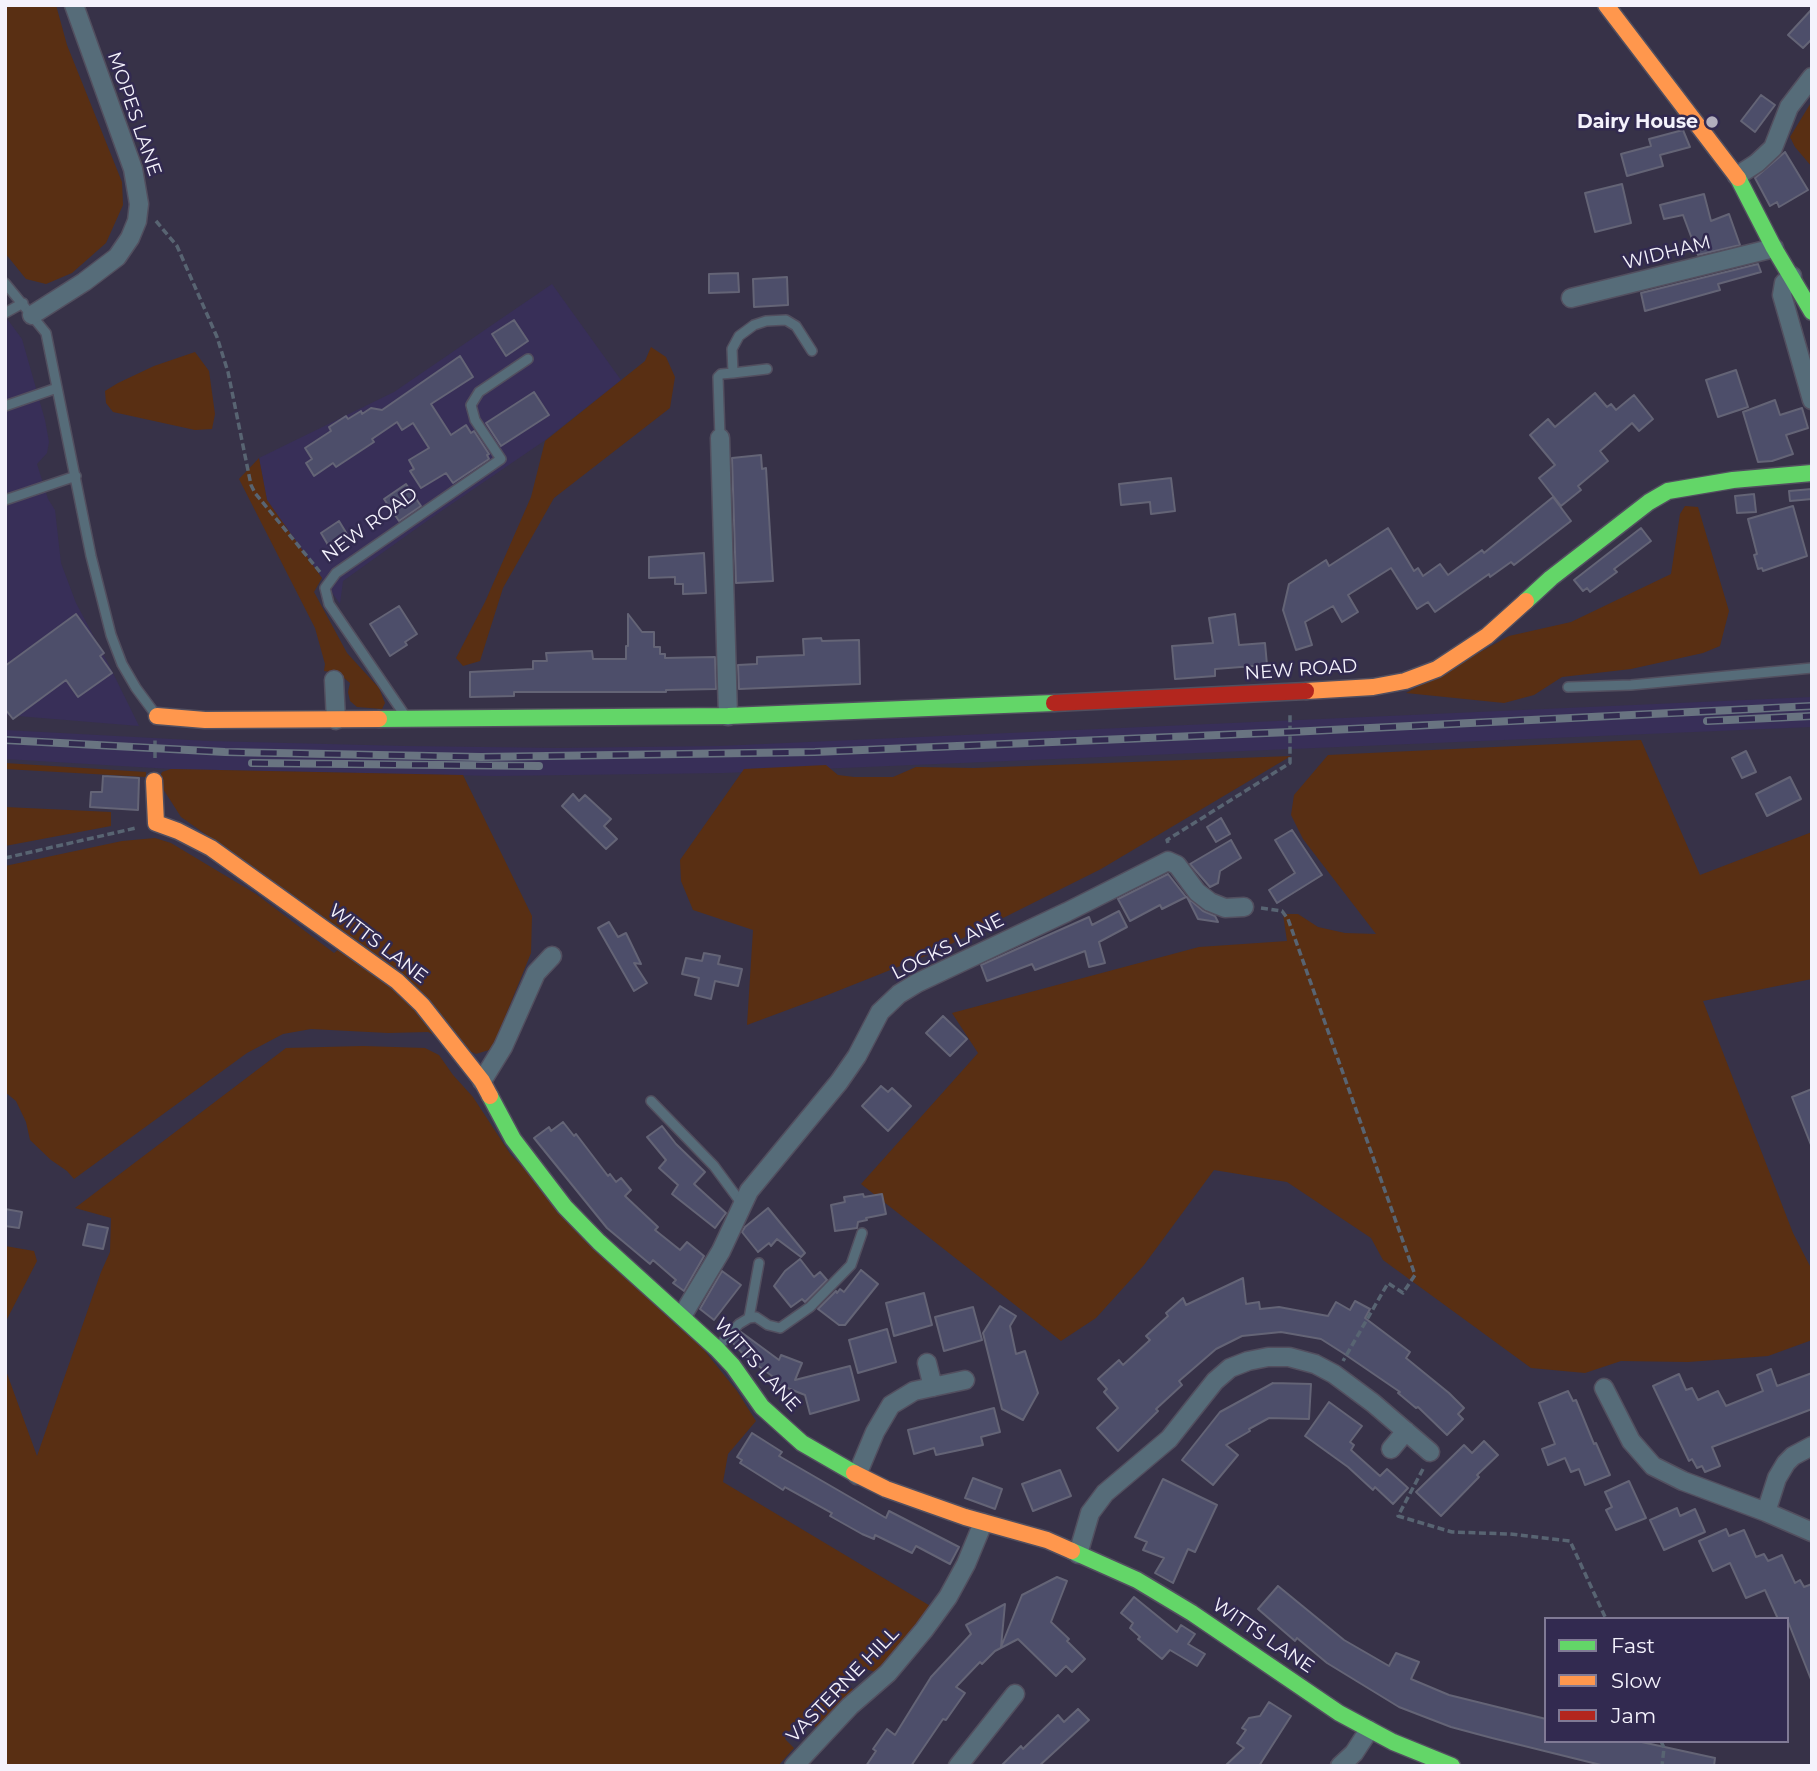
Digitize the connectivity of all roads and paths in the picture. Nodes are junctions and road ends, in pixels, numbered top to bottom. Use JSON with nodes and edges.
{"nodes":[{"id":1,"x":74,"y":5,"type":"edge"},
{"id":2,"x":1606,"y":5,"type":"edge"},
{"id":3,"x":1812,"y":76,"type":"edge"},
{"id":4,"x":1737,"y":176,"type":"junction"},
{"id":5,"x":139,"y":204,"type":"junction"},
{"id":6,"x":1774,"y":248,"type":"junction"},
{"id":7,"x":1792,"y":276,"type":"junction"},
{"id":8,"x":5,"y":283,"type":"edge"},
{"id":9,"x":1571,"y":298,"type":"dead end"},
{"id":10,"x":27,"y":309,"type":"junction"},
{"id":11,"x":1812,"y":312,"type":"edge"},
{"id":12,"x":5,"y":313,"type":"edge"},
{"id":13,"x":812,"y":351,"type":"dead end"},
{"id":14,"x":528,"y":359,"type":"dead end"},
{"id":15,"x":767,"y":369,"type":"dead end"},
{"id":16,"x":733,"y":373,"type":"junction"},
{"id":17,"x":57,"y":388,"type":"junction"},
{"id":18,"x":1812,"y":400,"type":"edge"},
{"id":19,"x":5,"y":406,"type":"edge"},
{"id":20,"x":720,"y":438,"type":"joint"},
{"id":21,"x":1812,"y":473,"type":"edge"},
{"id":22,"x":76,"y":476,"type":"junction"},
{"id":23,"x":5,"y":500,"type":"edge"},
{"id":24,"x":328,"y":581,"type":"junction"},
{"id":25,"x":1812,"y":668,"type":"edge"},
{"id":26,"x":334,"y":680,"type":"dead end"},
{"id":27,"x":1569,"y":687,"type":"dead end"},
{"id":28,"x":1289,"y":692,"type":"junction"},
{"id":29,"x":728,"y":716,"type":"junction"},
{"id":30,"x":407,"y":718,"type":"junction"},
{"id":31,"x":336,"y":720,"type":"junction"},
{"id":32,"x":157,"y":723,"type":"junction"},
{"id":33,"x":154,"y":781,"type":"joint"},
{"id":34,"x":156,"y":823,"type":"junction"},
{"id":35,"x":5,"y":858,"type":"edge"},
{"id":36,"x":1172,"y":862,"type":"junction"},
{"id":37,"x":1244,"y":907,"type":"joint"},
{"id":38,"x":552,"y":956,"type":"dead end"},
{"id":39,"x":482,"y":1081,"type":"junction"},
{"id":40,"x":651,"y":1101,"type":"dead end"},
{"id":41,"x":742,"y":1204,"type":"junction"},
{"id":42,"x":862,"y":1233,"type":"dead end"},
{"id":43,"x":759,"y":1263,"type":"dead end"},
{"id":44,"x":682,"y":1316,"type":"junction"},
{"id":45,"x":749,"y":1318,"type":"junction"},
{"id":46,"x":717,"y":1349,"type":"junction"},
{"id":47,"x":927,"y":1363,"type":"dead end"},
{"id":48,"x":1334,"y":1374,"type":"junction"},
{"id":49,"x":965,"y":1380,"type":"dead end"},
{"id":50,"x":933,"y":1387,"type":"junction"},
{"id":51,"x":1604,"y":1388,"type":"dead end"},
{"id":52,"x":1406,"y":1431,"type":"junction"},
{"id":53,"x":1812,"y":1446,"type":"edge"},
{"id":54,"x":1391,"y":1448,"type":"dead end"},
{"id":55,"x":1430,"y":1452,"type":"joint"},
{"id":56,"x":857,"y":1475,"type":"junction"},
{"id":57,"x":1766,"y":1512,"type":"junction"},
{"id":58,"x":983,"y":1523,"type":"junction"},
{"id":59,"x":1812,"y":1532,"type":"edge"},
{"id":60,"x":1078,"y":1554,"type":"junction"},
{"id":61,"x":1604,"y":1617,"type":"edge"},
{"id":62,"x":1015,"y":1694,"type":"dead end"},
{"id":63,"x":1369,"y":1730,"type":"junction"},
{"id":64,"x":1662,"y":1743,"type":"edge"},
{"id":65,"x":794,"y":1766,"type":"edge"},
{"id":66,"x":958,"y":1766,"type":"edge"},
{"id":67,"x":1340,"y":1766,"type":"edge"},
{"id":68,"x":1452,"y":1766,"type":"edge"},
{"id":69,"x":1662,"y":1766,"type":"edge"}],
"edges":[{"from":1,"to":5,"type":"street","name":"MOPES LANE"},
{"from":2,"to":4,"type":"street"},
{"from":3,"to":4,"type":"street"},
{"from":4,"to":6,"type":"street"},
{"from":5,"to":10,"type":"street","name":"MOPES LANE"},
{"from":5,"to":24,"type":"path"},
{"from":6,"to":7,"type":"street"},
{"from":6,"to":9,"type":"street","name":"WIDHAM"},
{"from":7,"to":11,"type":"street"},
{"from":7,"to":18,"type":"street"},
{"from":8,"to":10,"type":"lane"},
{"from":10,"to":12,"type":"lane"},
{"from":10,"to":17,"type":"lane"},
{"from":13,"to":16,"type":"lane"},
{"from":14,"to":24,"type":"lane","name":"NEW ROAD"},
{"from":15,"to":16,"type":"lane"},
{"from":16,"to":20,"type":"lane"},
{"from":17,"to":19,"type":"lane"},
{"from":17,"to":22,"type":"lane"},
{"from":20,"to":29,"type":"street"},
{"from":21,"to":28,"type":"street","name":"NEW ROAD"},
{"from":22,"to":23,"type":"lane"},
{"from":22,"to":32,"type":"lane"},
{"from":24,"to":30,"type":"lane","name":"NEW ROAD"},
{"from":25,"to":27,"type":"lane"},
{"from":26,"to":31,"type":"street"},
{"from":28,"to":29,"type":"street","name":"NEW ROAD"},
{"from":28,"to":36,"type":"path"},
{"from":29,"to":30,"type":"street","name":"NEW ROAD"},
{"from":30,"to":31,"type":"street","name":"NEW ROAD"},
{"from":31,"to":32,"type":"street","name":"NEW ROAD"},
{"from":32,"to":33,"type":"path"},
{"from":33,"to":34,"type":"street"},
{"from":34,"to":35,"type":"path"},
{"from":34,"to":39,"type":"street","name":"WITTS LANE"},
{"from":36,"to":37,"type":"street"},
{"from":36,"to":41,"type":"street","name":"LOCKS LANE"},
{"from":37,"to":48,"type":"path"},
{"from":38,"to":39,"type":"street"},
{"from":39,"to":44,"type":"street","name":"WITTS LANE"},
{"from":40,"to":41,"type":"lane"},
{"from":41,"to":44,"type":"street","name":"LOCKS LANE"},
{"from":42,"to":45,"type":"lane"},
{"from":43,"to":45,"type":"lane"},
{"from":44,"to":46,"type":"street","name":"WITTS LANE"},
{"from":45,"to":46,"type":"lane"},
{"from":46,"to":56,"type":"street","name":"WITTS LANE"},
{"from":47,"to":50,"type":"street"},
{"from":48,"to":52,"type":"street"},
{"from":48,"to":60,"type":"street"},
{"from":49,"to":50,"type":"street"},
{"from":50,"to":56,"type":"street"},
{"from":51,"to":57,"type":"street"},
{"from":52,"to":54,"type":"street"},
{"from":52,"to":55,"type":"street"},
{"from":53,"to":57,"type":"street"},
{"from":55,"to":61,"type":"path"},
{"from":56,"to":58,"type":"street","name":"WITTS LANE"},
{"from":57,"to":59,"type":"street"},
{"from":58,"to":60,"type":"street","name":"WITTS LANE"},
{"from":58,"to":65,"type":"street","name":"VASTERNE HILL"},
{"from":60,"to":63,"type":"street","name":"WITTS LANE"},
{"from":62,"to":66,"type":"street"},
{"from":63,"to":67,"type":"street"},
{"from":63,"to":68,"type":"street","name":"WITTS LANE"},
{"from":64,"to":69,"type":"path"}]}
